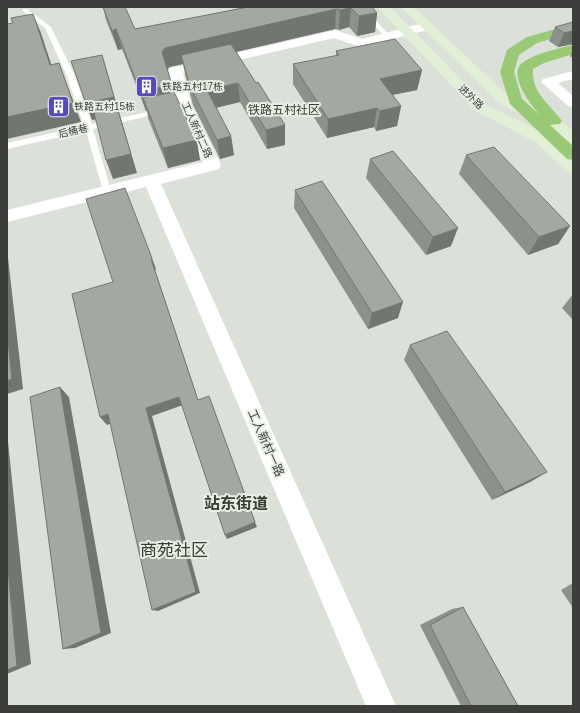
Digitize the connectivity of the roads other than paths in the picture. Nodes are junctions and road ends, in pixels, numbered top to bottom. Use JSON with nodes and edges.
{"nodes":[{"id":1,"x":360,"y":7,"type":"edge"},
{"id":2,"x":383,"y":7,"type":"edge"},
{"id":3,"x":407,"y":7,"type":"edge"},
{"id":4,"x":25,"y":10,"type":"dead end"},
{"id":5,"x":427,"y":26,"type":"junction"},
{"id":6,"x":573,"y":28,"type":"edge"},
{"id":7,"x":407,"y":31,"type":"junction"},
{"id":8,"x":387,"y":36,"type":"junction"},
{"id":9,"x":573,"y":49,"type":"edge"},
{"id":10,"x":573,"y":75,"type":"edge"},
{"id":11,"x":573,"y":103,"type":"edge"},
{"id":12,"x":178,"y":108,"type":"junction"},
{"id":13,"x":567,"y":127,"type":"edge"},
{"id":14,"x":89,"y":128,"type":"junction"},
{"id":15,"x":543,"y":139,"type":"junction"},
{"id":16,"x":573,"y":141,"type":"edge"},
{"id":17,"x":7,"y":146,"type":"edge"},
{"id":18,"x":573,"y":155,"type":"edge"},
{"id":19,"x":573,"y":168,"type":"edge"},
{"id":20,"x":151,"y":180,"type":"junction"},
{"id":21,"x":107,"y":191,"type":"junction"},
{"id":22,"x":7,"y":216,"type":"edge"},
{"id":23,"x":381,"y":706,"type":"edge"}],
"edges":[{"from":1,"to":8,"type":"lane"},
{"from":2,"to":7,"type":"street","name":"进外路"},
{"from":3,"to":5,"type":"street","name":"进外路"},
{"from":4,"to":14,"type":"lane"},
{"from":5,"to":7,"type":"street","name":"工人新村二路"},
{"from":5,"to":13,"type":"street","name":"进外路"},
{"from":6,"to":18,"type":"highway"},
{"from":7,"to":8,"type":"street","name":"工人新村二路"},
{"from":7,"to":15,"type":"street","name":"进外路"},
{"from":8,"to":12,"type":"street","name":"工人新村二路"},
{"from":9,"to":13,"type":"highway"},
{"from":10,"to":11,"type":"street"},
{"from":12,"to":14,"type":"lane","name":"后桶巷"},
{"from":12,"to":20,"type":"street","name":"工人新村二路"},
{"from":13,"to":15,"type":"street"},
{"from":13,"to":16,"type":"street","name":"进外路"},
{"from":14,"to":17,"type":"lane","name":"后桶巷"},
{"from":14,"to":21,"type":"lane"},
{"from":15,"to":19,"type":"street","name":"进外路"},
{"from":20,"to":21,"type":"street","name":"工人新村二路"},
{"from":20,"to":23,"type":"street","name":"工人新村一路"},
{"from":21,"to":22,"type":"street","name":"工人新村二路"}]}
